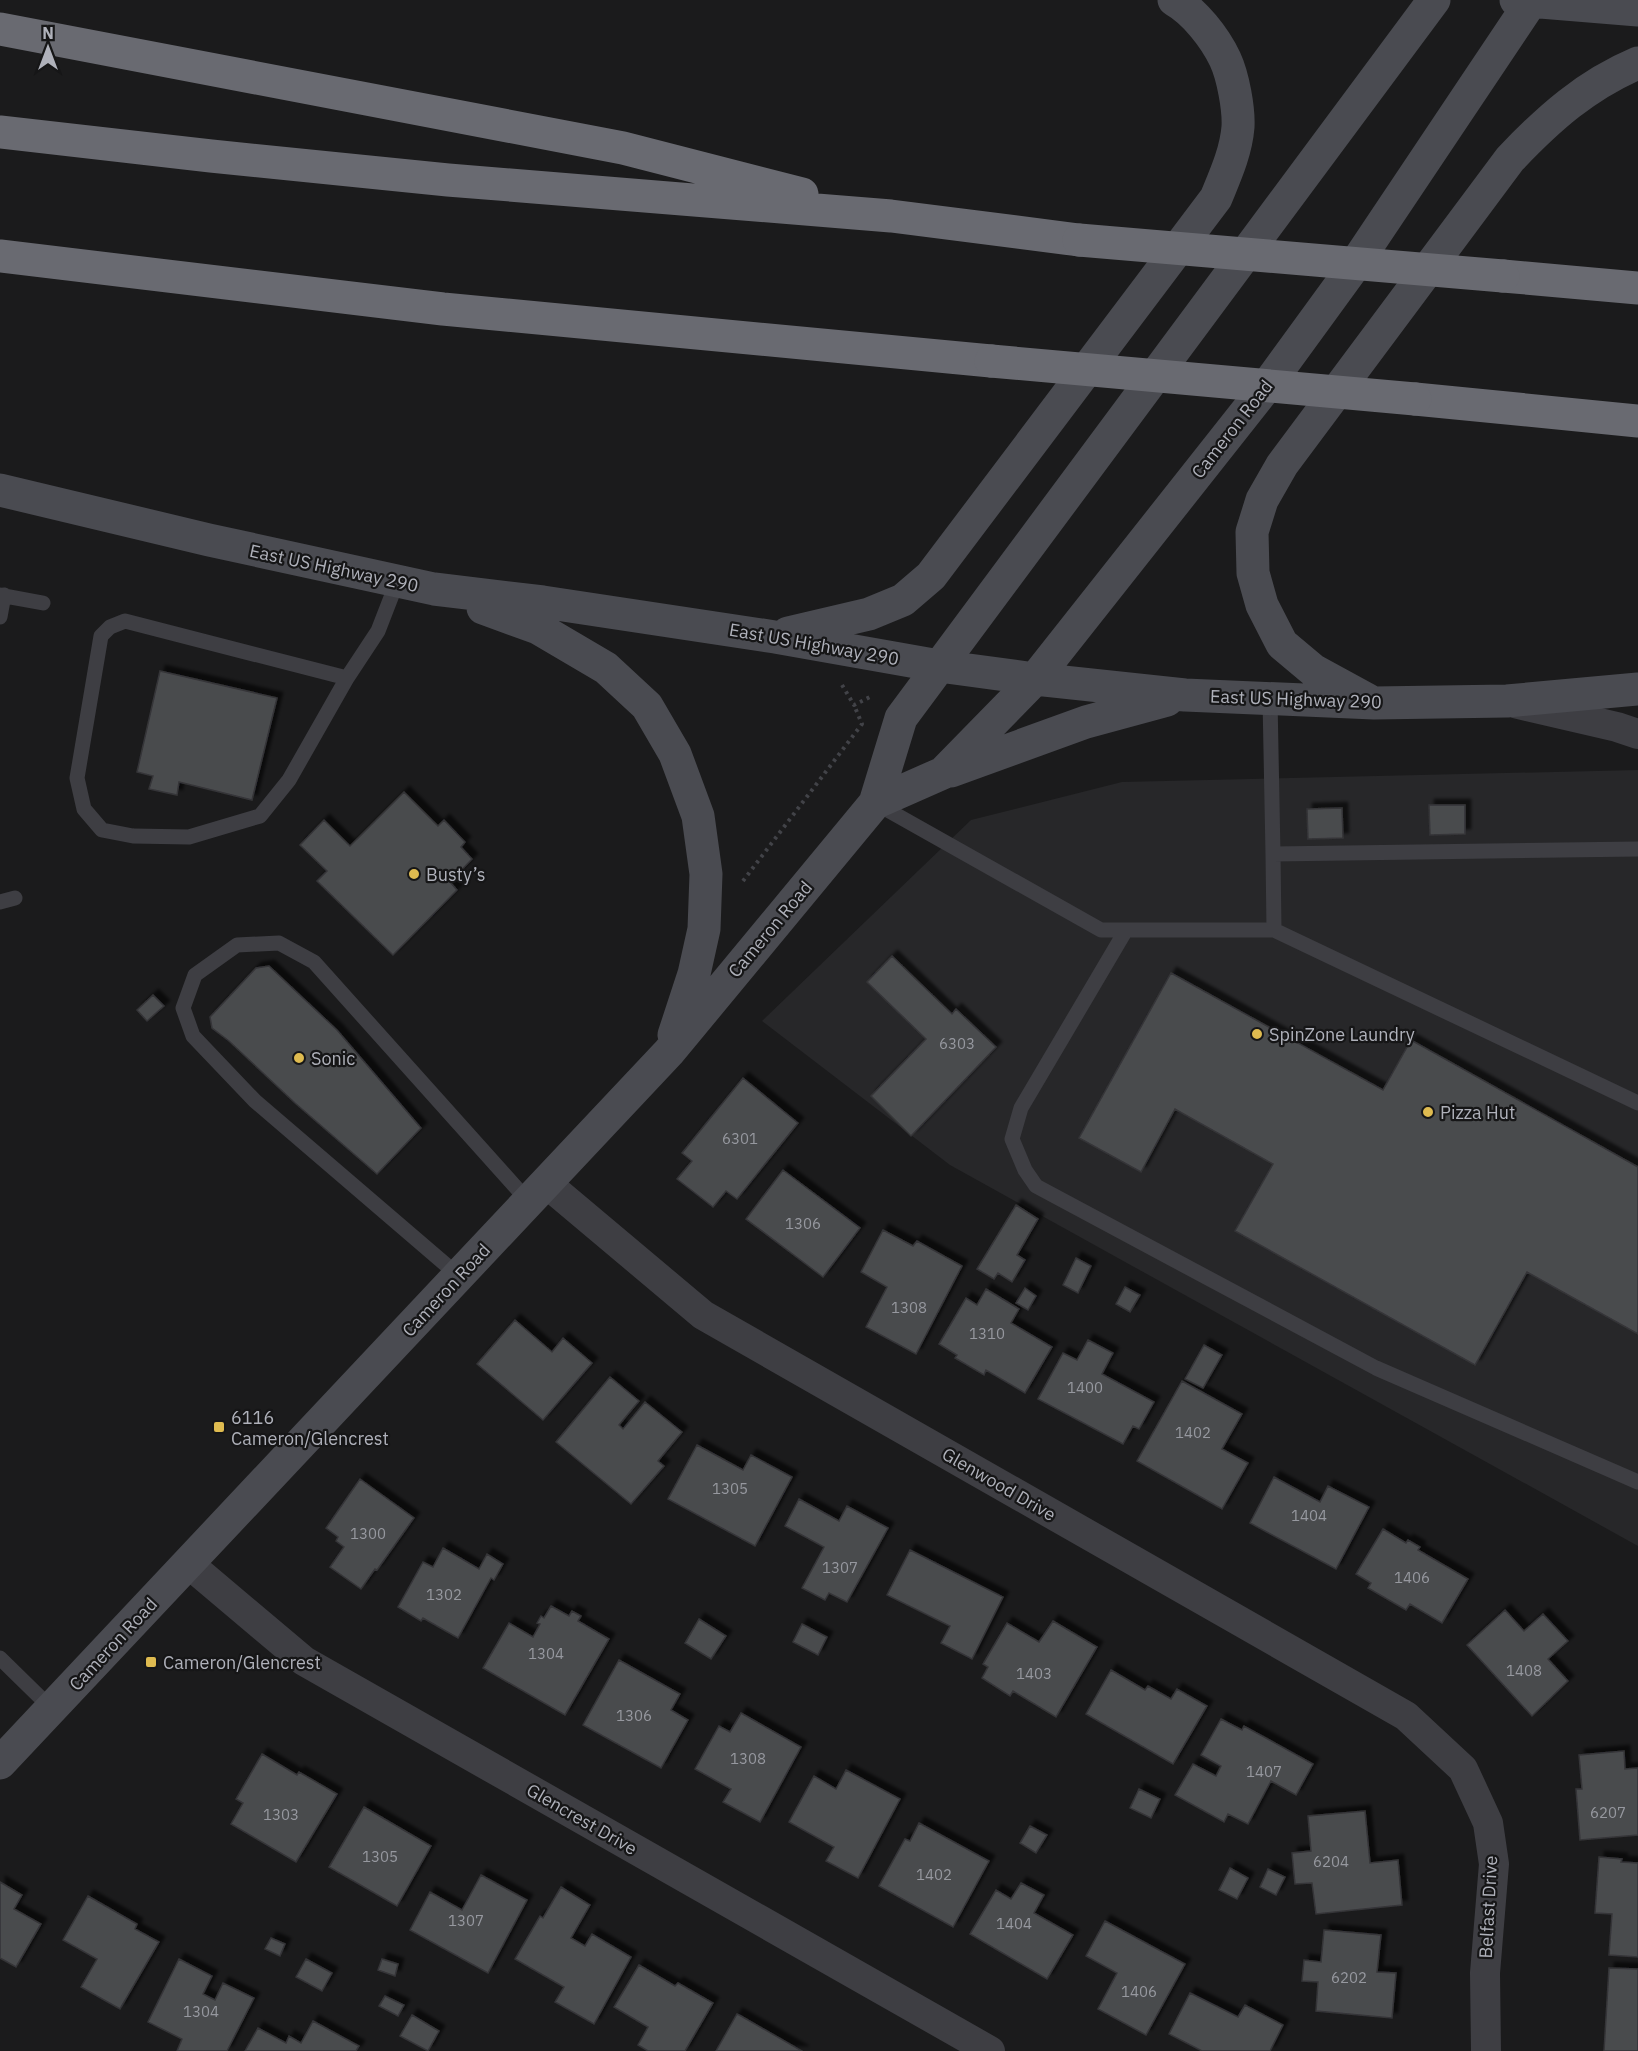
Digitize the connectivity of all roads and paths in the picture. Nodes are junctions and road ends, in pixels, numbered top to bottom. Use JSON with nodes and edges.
{"nodes":[{"id":1,"x":1174,"y":0,"type":"edge"},
{"id":2,"x":1434,"y":0,"type":"edge"},
{"id":3,"x":1527,"y":0,"type":"edge"},
{"id":4,"x":1638,"y":10,"type":"edge"},
{"id":5,"x":0,"y":29,"type":"edge"},
{"id":6,"x":1638,"y":63,"type":"edge"},
{"id":7,"x":0,"y":132,"type":"edge"},
{"id":8,"x":891,"y":216,"type":"junction"},
{"id":9,"x":0,"y":256,"type":"edge"},
{"id":10,"x":1638,"y":288,"type":"edge"},
{"id":11,"x":1638,"y":421,"type":"edge"},
{"id":12,"x":0,"y":490,"type":"edge"},
{"id":13,"x":397,"y":582,"type":"junction"},
{"id":14,"x":434,"y":589,"type":"junction"},
{"id":15,"x":2,"y":595,"type":"edge"},
{"id":16,"x":43,"y":603,"type":"dead end"},
{"id":17,"x":0,"y":616,"type":"edge"},
{"id":18,"x":775,"y":637,"type":"junction"},
{"id":19,"x":939,"y":666,"type":"junction"},
{"id":20,"x":347,"y":678,"type":"junction"},
{"id":21,"x":1035,"y":679,"type":"junction"},
{"id":22,"x":1638,"y":689,"type":"edge"},
{"id":23,"x":1185,"y":695,"type":"junction"},
{"id":24,"x":1270,"y":699,"type":"junction"},
{"id":25,"x":1507,"y":701,"type":"junction"},
{"id":26,"x":1374,"y":703,"type":"junction"},
{"id":27,"x":854,"y":705,"type":"dead end"},
{"id":28,"x":1638,"y":734,"type":"edge"},
{"id":29,"x":943,"y":773,"type":"junction"},
{"id":30,"x":875,"y":803,"type":"junction"},
{"id":31,"x":1638,"y":849,"type":"edge"},
{"id":32,"x":1273,"y":854,"type":"junction"},
{"id":33,"x":738,"y":887,"type":"dead end"},
{"id":34,"x":15,"y":898,"type":"dead end"},
{"id":35,"x":0,"y":902,"type":"edge"},
{"id":36,"x":1126,"y":930,"type":"junction"},
{"id":37,"x":1274,"y":930,"type":"junction"},
{"id":38,"x":669,"y":1052,"type":"junction"},
{"id":39,"x":1638,"y":1103,"type":"edge"},
{"id":40,"x":538,"y":1192,"type":"junction"},
{"id":41,"x":459,"y":1276,"type":"junction"},
{"id":42,"x":1638,"y":1482,"type":"edge"},
{"id":43,"x":189,"y":1564,"type":"junction"},
{"id":44,"x":0,"y":1658,"type":"edge"},
{"id":45,"x":52,"y":1709,"type":"junction"},
{"id":46,"x":0,"y":1763,"type":"edge"},
{"id":47,"x":1464,"y":1768,"type":"joint"},
{"id":48,"x":990,"y":2051,"type":"edge"},
{"id":49,"x":1486,"y":2051,"type":"edge"}],
"edges":[{"from":1,"to":18,"type":"main road"},
{"from":2,"to":19,"type":"main road","name":"Cameron Road"},
{"from":3,"to":4,"type":"main road"},
{"from":3,"to":21,"type":"main road","name":"Cameron Road"},
{"from":5,"to":8,"type":"highway"},
{"from":6,"to":26,"type":"main road"},
{"from":7,"to":8,"type":"highway"},
{"from":8,"to":10,"type":"highway","bridge":true},
{"from":9,"to":11,"type":"highway","bridge":true},
{"from":12,"to":13,"type":"main road","name":"East US Highway 290"},
{"from":13,"to":14,"type":"main road","name":"East US Highway 290"},
{"from":13,"to":20,"type":"lane"},
{"from":14,"to":18,"type":"main road","name":"East US Highway 290"},
{"from":14,"to":38,"type":"main road"},
{"from":15,"to":16,"type":"lane"},
{"from":15,"to":17,"type":"lane"},
{"from":18,"to":19,"type":"main road","name":"East US Highway 290"},
{"from":19,"to":21,"type":"main road","name":"East US Highway 290"},
{"from":19,"to":30,"type":"main road","name":"Cameron Road"},
{"from":20,"to":20,"type":"lane"},
{"from":21,"to":23,"type":"main road","name":"East US Highway 290"},
{"from":21,"to":29,"type":"main road","name":"Cameron Road"},
{"from":22,"to":25,"type":"main road","name":"East US Highway 290"},
{"from":23,"to":24,"type":"main road","name":"East US Highway 290"},
{"from":23,"to":29,"type":"main road"},
{"from":24,"to":26,"type":"main road","name":"East US Highway 290"},
{"from":24,"to":32,"type":"lane"},
{"from":25,"to":26,"type":"main road","name":"East US Highway 290"},
{"from":25,"to":28,"type":"street"},
{"from":27,"to":33,"type":"path"},
{"from":29,"to":30,"type":"main road","name":"Cameron Road"},
{"from":30,"to":36,"type":"lane"},
{"from":30,"to":38,"type":"main road","name":"Cameron Road"},
{"from":31,"to":32,"type":"lane"},
{"from":32,"to":37,"type":"lane"},
{"from":34,"to":35,"type":"lane"},
{"from":36,"to":37,"type":"lane"},
{"from":36,"to":42,"type":"lane"},
{"from":37,"to":39,"type":"lane"},
{"from":38,"to":40,"type":"main road","name":"Cameron Road"},
{"from":40,"to":41,"type":"main road","name":"Cameron Road"},
{"from":40,"to":41,"type":"lane"},
{"from":40,"to":47,"type":"street","name":"Glenwood Drive"},
{"from":41,"to":43,"type":"main road","name":"Cameron Road"},
{"from":43,"to":45,"type":"main road","name":"Cameron Road"},
{"from":43,"to":48,"type":"street","name":"Glencrest Drive"},
{"from":44,"to":45,"type":"lane"},
{"from":45,"to":46,"type":"main road","name":"Cameron Road"},
{"from":47,"to":49,"type":"street","name":"Belfast Drive"}]}
